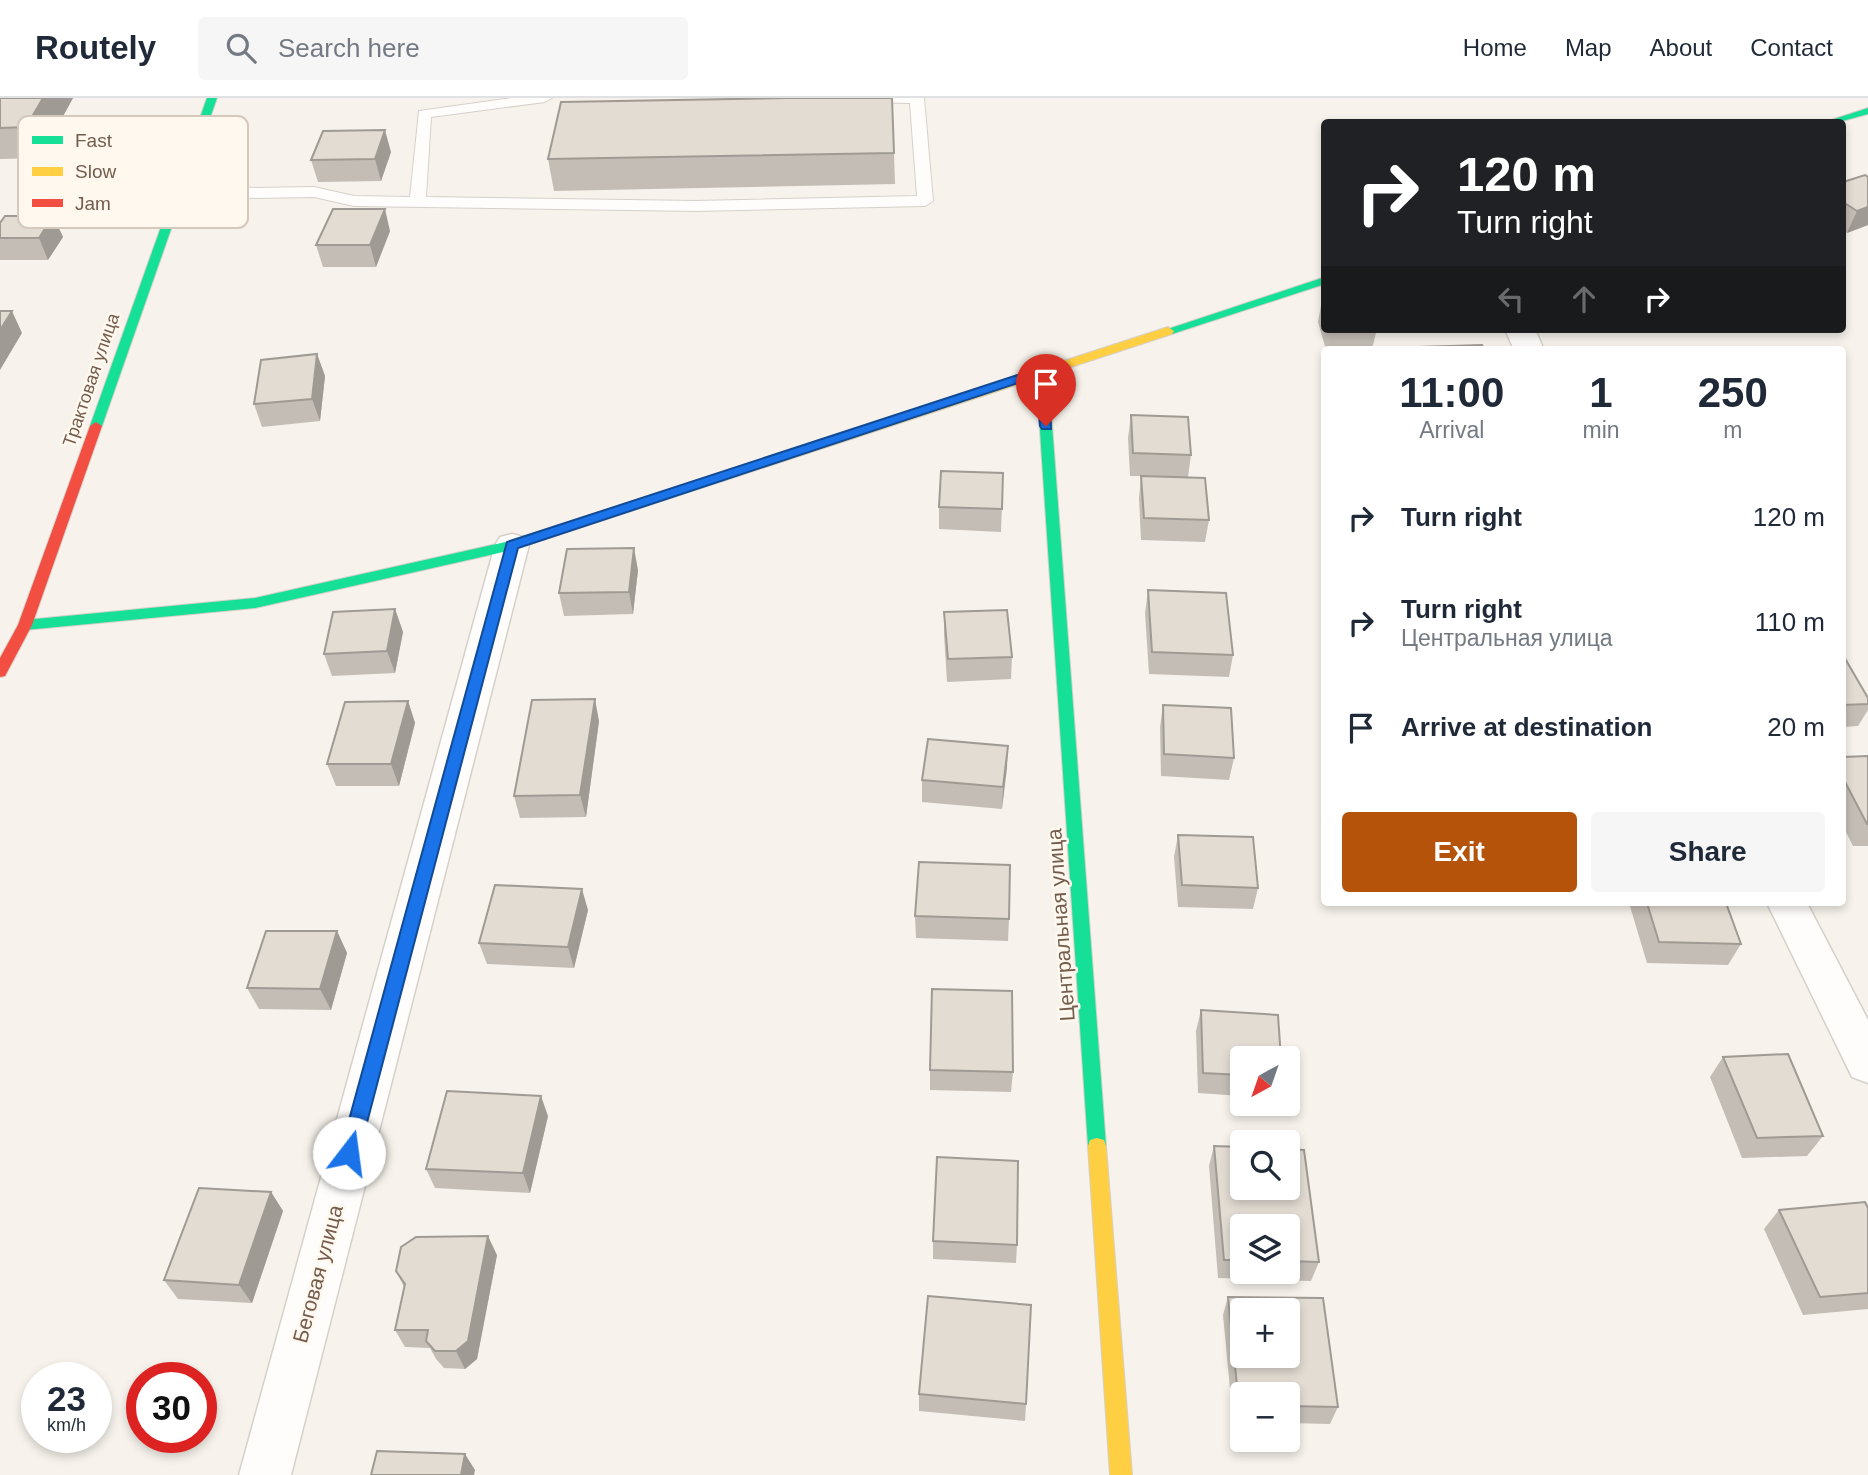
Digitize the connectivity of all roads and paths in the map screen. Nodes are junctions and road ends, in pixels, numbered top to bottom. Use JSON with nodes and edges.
{"nodes":[{"id":1,"x":212,"y":98,"type":"edge"},
{"id":2,"x":545,"y":98,"type":"edge"},
{"id":3,"x":862,"y":98,"type":"edge"},
{"id":4,"x":1862,"y":98,"type":"edge"},
{"id":5,"x":1868,"y":101,"type":"edge"},
{"id":6,"x":1868,"y":111,"type":"edge"},
{"id":7,"x":205,"y":116,"type":"edge"},
{"id":8,"x":1840,"y":119,"type":"edge"},
{"id":9,"x":248,"y":193,"type":"edge"},
{"id":10,"x":418,"y":202,"type":"junction"},
{"id":11,"x":165,"y":228,"type":"edge"},
{"id":12,"x":1321,"y":281,"type":"edge"},
{"id":13,"x":1042,"y":371,"type":"junction"},
{"id":14,"x":512,"y":545,"type":"junction"},
{"id":15,"x":25,"y":625,"type":"junction"},
{"id":16,"x":0,"y":672,"type":"edge"},
{"id":17,"x":1789,"y":906,"type":"edge"},
{"id":18,"x":1868,"y":1064,"type":"edge"},
{"id":19,"x":265,"y":1475,"type":"edge"},
{"id":20,"x":1121,"y":1475,"type":"edge"}],
"edges":[{"from":1,"to":7,"type":"street","name":"Трактовая улица"},
{"from":2,"to":10,"type":"lane"},
{"from":3,"to":10,"type":"lane"},
{"from":4,"to":5,"type":"street"},
{"from":6,"to":8,"type":"street"},
{"from":9,"to":10,"type":"lane"},
{"from":11,"to":15,"type":"street","name":"Трактовая улица"},
{"from":12,"to":13,"type":"street"},
{"from":13,"to":14,"type":"street"},
{"from":13,"to":20,"type":"street","name":"Центральная улица"},
{"from":14,"to":15,"type":"street"},
{"from":14,"to":19,"type":"street","name":"Беговая улица"},
{"from":15,"to":16,"type":"street","name":"Трактовая улица"},
{"from":17,"to":18,"type":"street"}]}
